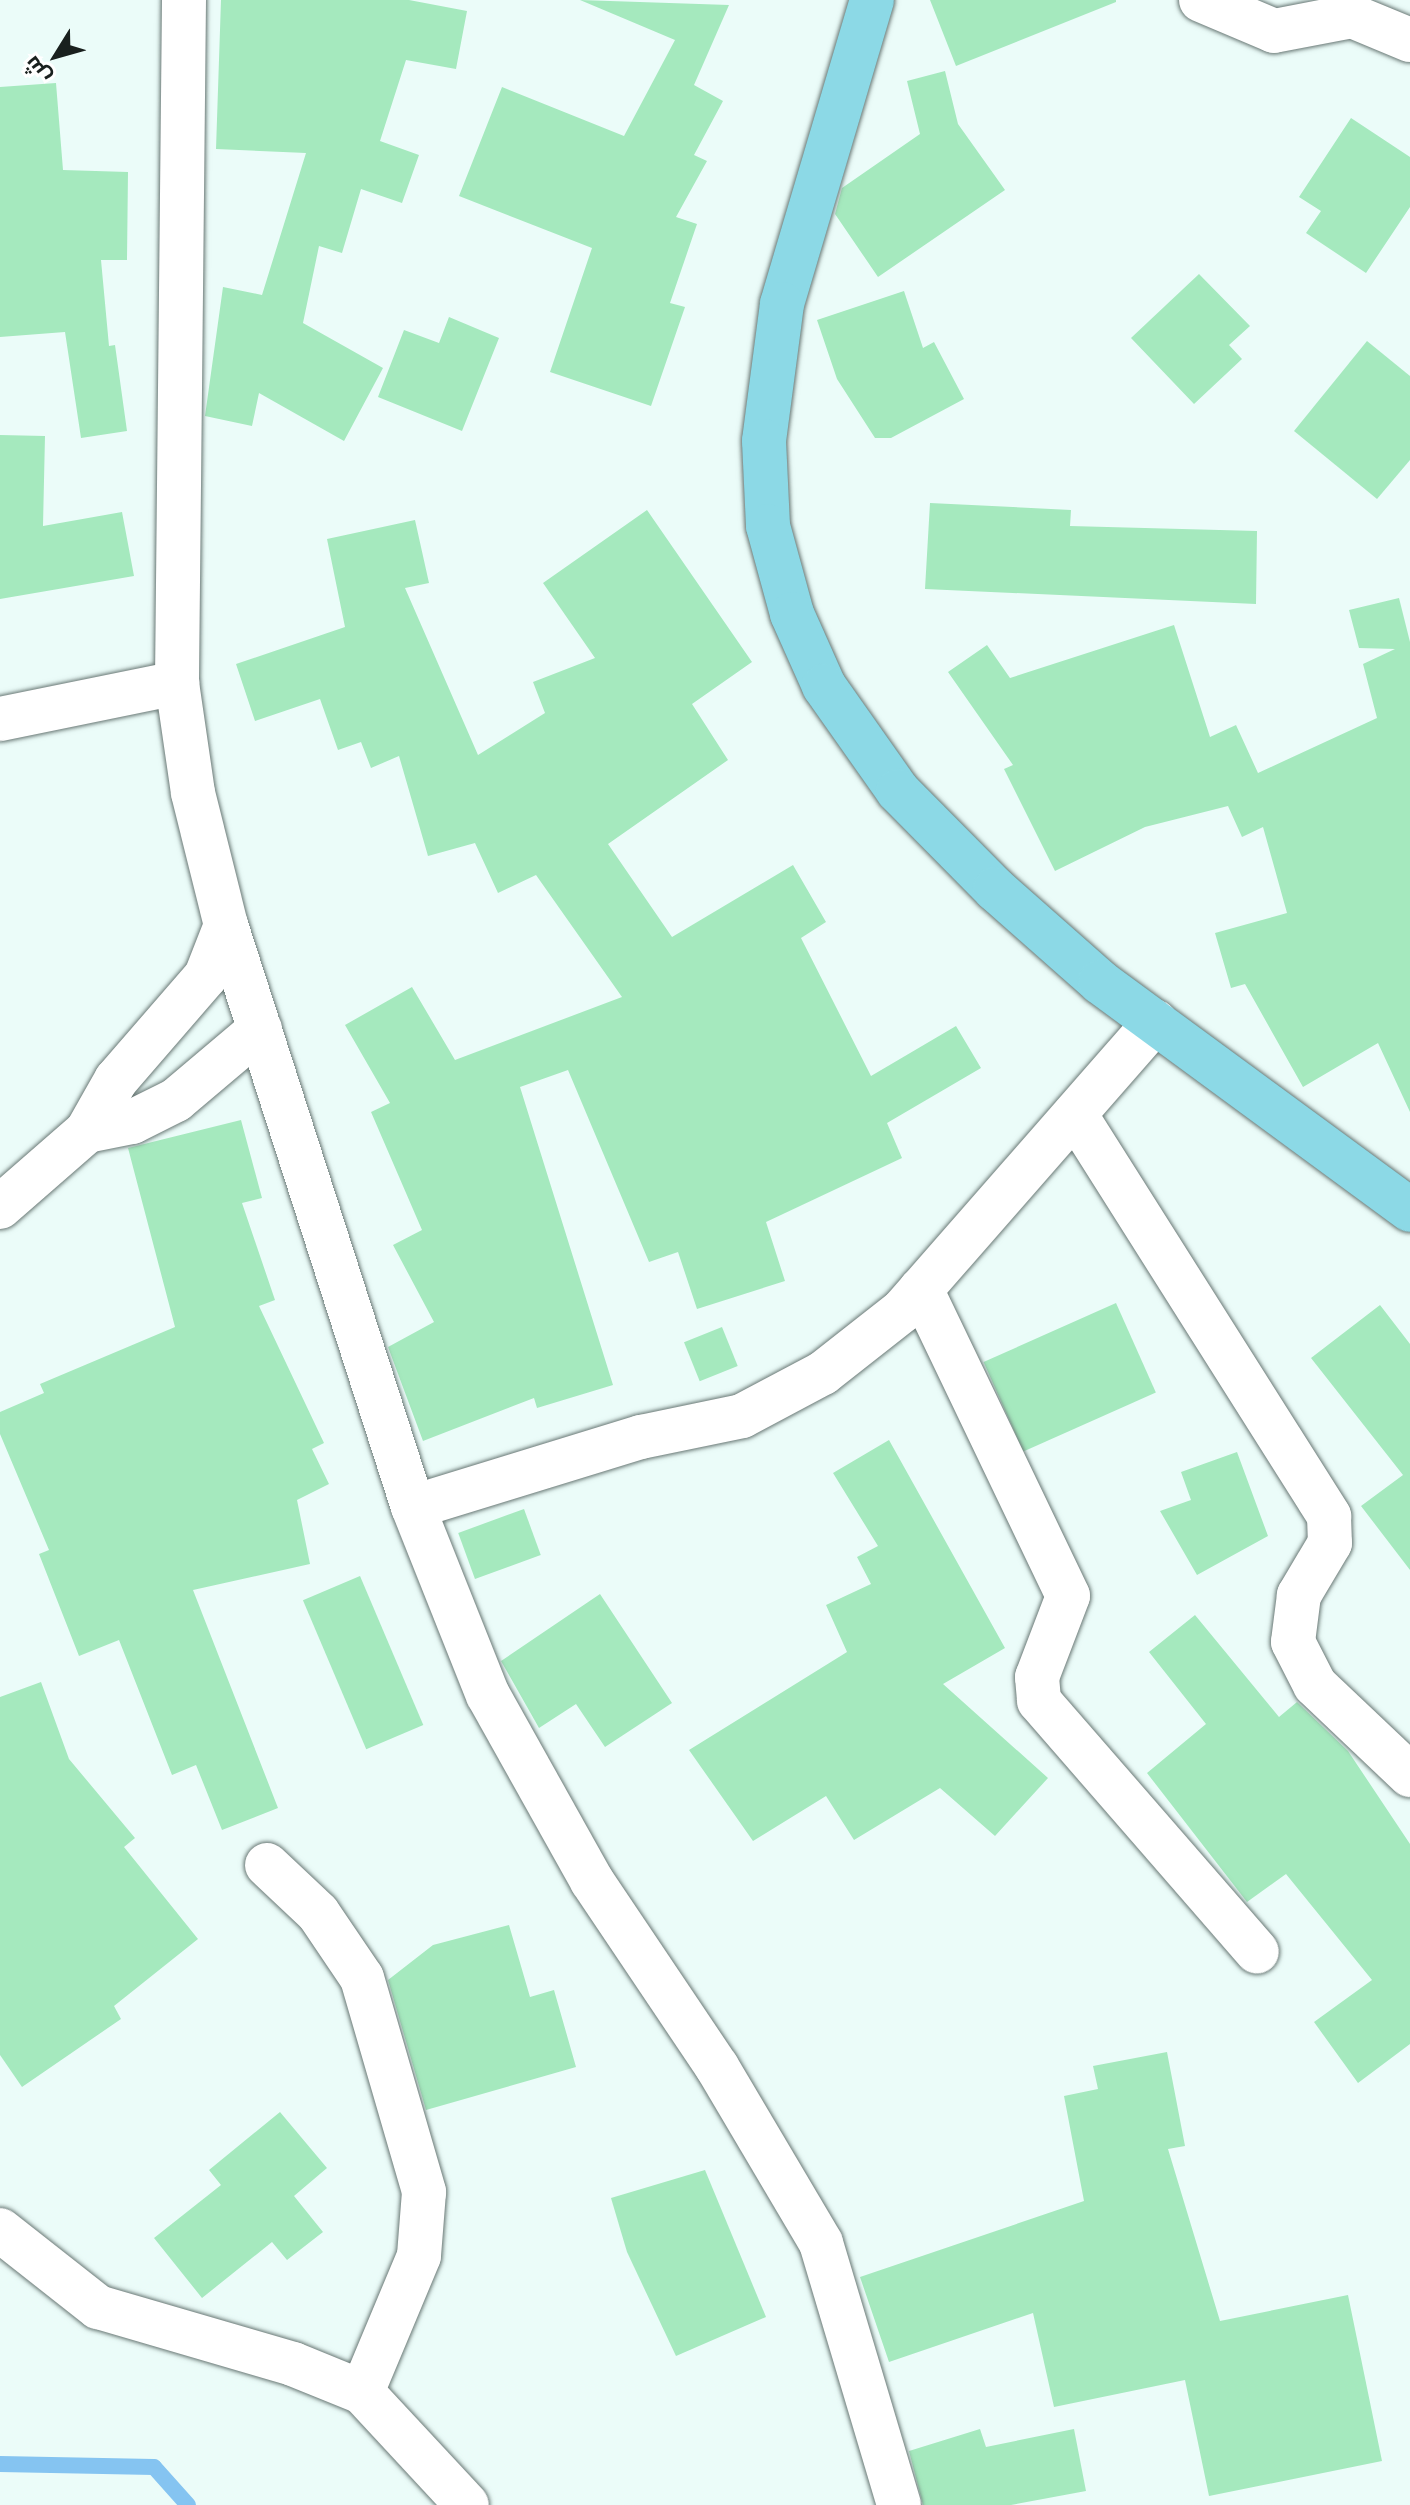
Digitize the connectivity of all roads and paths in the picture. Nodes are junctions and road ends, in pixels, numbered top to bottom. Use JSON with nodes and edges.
{"nodes":[{"id":1,"x":184,"y":0,"type":"edge"},
{"id":2,"x":872,"y":0,"type":"edge"},
{"id":3,"x":1201,"y":0,"type":"edge"},
{"id":4,"x":1410,"y":40,"type":"edge"},
{"id":5,"x":177,"y":683,"type":"junction"},
{"id":6,"x":0,"y":719,"type":"edge"},
{"id":7,"x":226,"y":925,"type":"junction"},
{"id":8,"x":1155,"y":1022,"type":"junction"},
{"id":9,"x":260,"y":1029,"type":"junction"},
{"id":10,"x":1075,"y":1114,"type":"junction"},
{"id":11,"x":87,"y":1131,"type":"junction"},
{"id":12,"x":0,"y":1207,"type":"edge"},
{"id":13,"x":1410,"y":1210,"type":"edge"},
{"id":14,"x":921,"y":1289,"type":"junction"},
{"id":15,"x":413,"y":1507,"type":"junction"},
{"id":16,"x":1410,"y":1775,"type":"edge"},
{"id":17,"x":267,"y":1865,"type":"dead end"},
{"id":18,"x":1257,"y":1952,"type":"dead end"},
{"id":19,"x":0,"y":2230,"type":"edge"},
{"id":20,"x":362,"y":2392,"type":"junction"},
{"id":21,"x":467,"y":2505,"type":"edge"},
{"id":22,"x":899,"y":2505,"type":"edge"}],
"edges":[{"from":1,"to":5,"type":"street"},
{"from":2,"to":8,"type":"main road"},
{"from":3,"to":4,"type":"street"},
{"from":5,"to":6,"type":"street"},
{"from":5,"to":7,"type":"street"},
{"from":7,"to":9,"type":"street"},
{"from":7,"to":11,"type":"street"},
{"from":8,"to":10,"type":"street"},
{"from":8,"to":13,"type":"main road"},
{"from":9,"to":11,"type":"street"},
{"from":9,"to":15,"type":"street"},
{"from":10,"to":14,"type":"street"},
{"from":10,"to":16,"type":"street"},
{"from":11,"to":12,"type":"street"},
{"from":14,"to":15,"type":"street"},
{"from":14,"to":18,"type":"street"},
{"from":15,"to":22,"type":"street"},
{"from":17,"to":20,"type":"street"},
{"from":19,"to":20,"type":"street"},
{"from":20,"to":21,"type":"street"}]}
